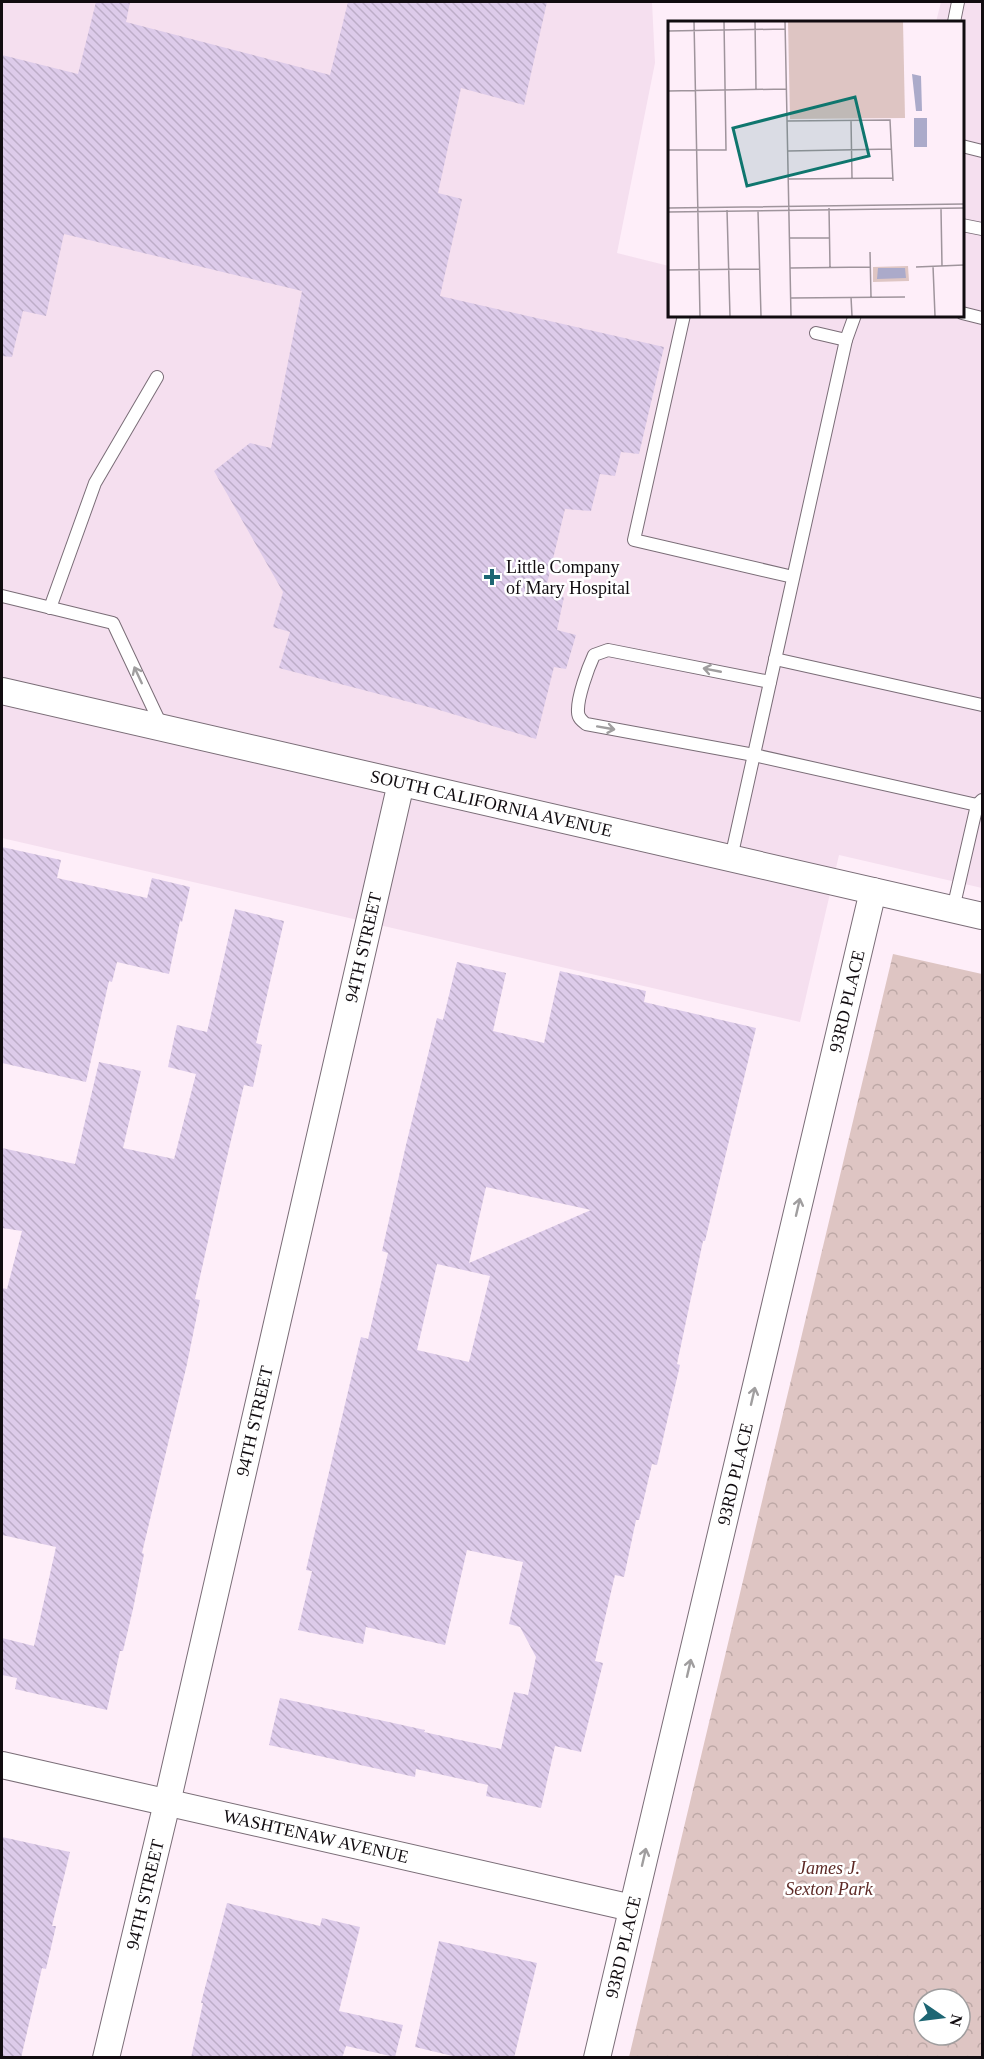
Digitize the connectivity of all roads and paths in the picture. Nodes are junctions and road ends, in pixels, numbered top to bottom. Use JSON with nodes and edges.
{"nodes":[{"id":1,"x":958,"y":2,"type":"edge"},
{"id":2,"x":954,"y":21,"type":"edge"},
{"id":3,"x":963,"y":146,"type":"edge"},
{"id":4,"x":982,"y":151,"type":"edge"},
{"id":5,"x":963,"y":225,"type":"edge"},
{"id":6,"x":982,"y":229,"type":"edge"},
{"id":7,"x":963,"y":313,"type":"edge"},
{"id":8,"x":684,"y":316,"type":"edge"},
{"id":9,"x":855,"y":316,"type":"edge"},
{"id":10,"x":982,"y":318,"type":"edge"},
{"id":11,"x":816,"y":333,"type":"dead end"},
{"id":12,"x":846,"y":340,"type":"junction"},
{"id":13,"x":157,"y":377,"type":"dead end"},
{"id":14,"x":793,"y":577,"type":"junction"},
{"id":15,"x":2,"y":596,"type":"edge"},
{"id":16,"x":50,"y":608,"type":"junction"},
{"id":17,"x":775,"y":659,"type":"junction"},
{"id":18,"x":770,"y":682,"type":"junction"},
{"id":19,"x":2,"y":691,"type":"edge"},
{"id":20,"x":982,"y":705,"type":"edge"},
{"id":21,"x":163,"y":728,"type":"junction"},
{"id":22,"x":754,"y":755,"type":"junction"},
{"id":23,"x":401,"y":783,"type":"junction"},
{"id":24,"x":980,"y":803,"type":"edge"},
{"id":25,"x":731,"y":858,"type":"junction"},
{"id":26,"x":873,"y":891,"type":"junction"},
{"id":27,"x":954,"y":909,"type":"junction"},
{"id":28,"x":982,"y":916,"type":"edge"},
{"id":29,"x":2,"y":1765,"type":"edge"},
{"id":30,"x":167,"y":1803,"type":"junction"},
{"id":31,"x":632,"y":1908,"type":"junction"},
{"id":32,"x":106,"y":2058,"type":"edge"},
{"id":33,"x":597,"y":2058,"type":"edge"}],
"edges":[{"from":1,"to":2,"type":"lane"},
{"from":3,"to":4,"type":"lane"},
{"from":5,"to":6,"type":"lane"},
{"from":7,"to":10,"type":"lane"},
{"from":8,"to":14,"type":"lane"},
{"from":9,"to":12,"type":"lane"},
{"from":11,"to":12,"type":"lane"},
{"from":12,"to":14,"type":"lane"},
{"from":13,"to":16,"type":"lane"},
{"from":14,"to":17,"type":"lane"},
{"from":15,"to":16,"type":"lane"},
{"from":21,"to":16,"type":"lane","one_way":true},
{"from":17,"to":18,"type":"lane"},
{"from":17,"to":20,"type":"lane"},
{"from":18,"to":22,"type":"lane"},
{"from":18,"to":22,"type":"lane","one_way":true},
{"from":19,"to":21,"type":"street","name":"SOUTH CALIFORNIA AVENUE"},
{"from":21,"to":23,"type":"street","name":"SOUTH CALIFORNIA AVENUE"},
{"from":22,"to":24,"type":"lane"},
{"from":22,"to":25,"type":"lane"},
{"from":23,"to":25,"type":"street","name":"SOUTH CALIFORNIA AVENUE"},
{"from":23,"to":30,"type":"street","name":"94TH STREET"},
{"from":24,"to":27,"type":"lane"},
{"from":25,"to":26,"type":"street","name":"SOUTH CALIFORNIA AVENUE"},
{"from":26,"to":27,"type":"street","name":"SOUTH CALIFORNIA AVENUE"},
{"from":31,"to":26,"type":"street","name":"93RD PLACE","one_way":true},
{"from":27,"to":28,"type":"street","name":"SOUTH CALIFORNIA AVENUE"},
{"from":29,"to":30,"type":"street","name":"WASHTENAW AVENUE"},
{"from":30,"to":31,"type":"street","name":"WASHTENAW AVENUE"},
{"from":30,"to":32,"type":"street","name":"94TH STREET"},
{"from":31,"to":33,"type":"street","name":"93RD PLACE"}]}
